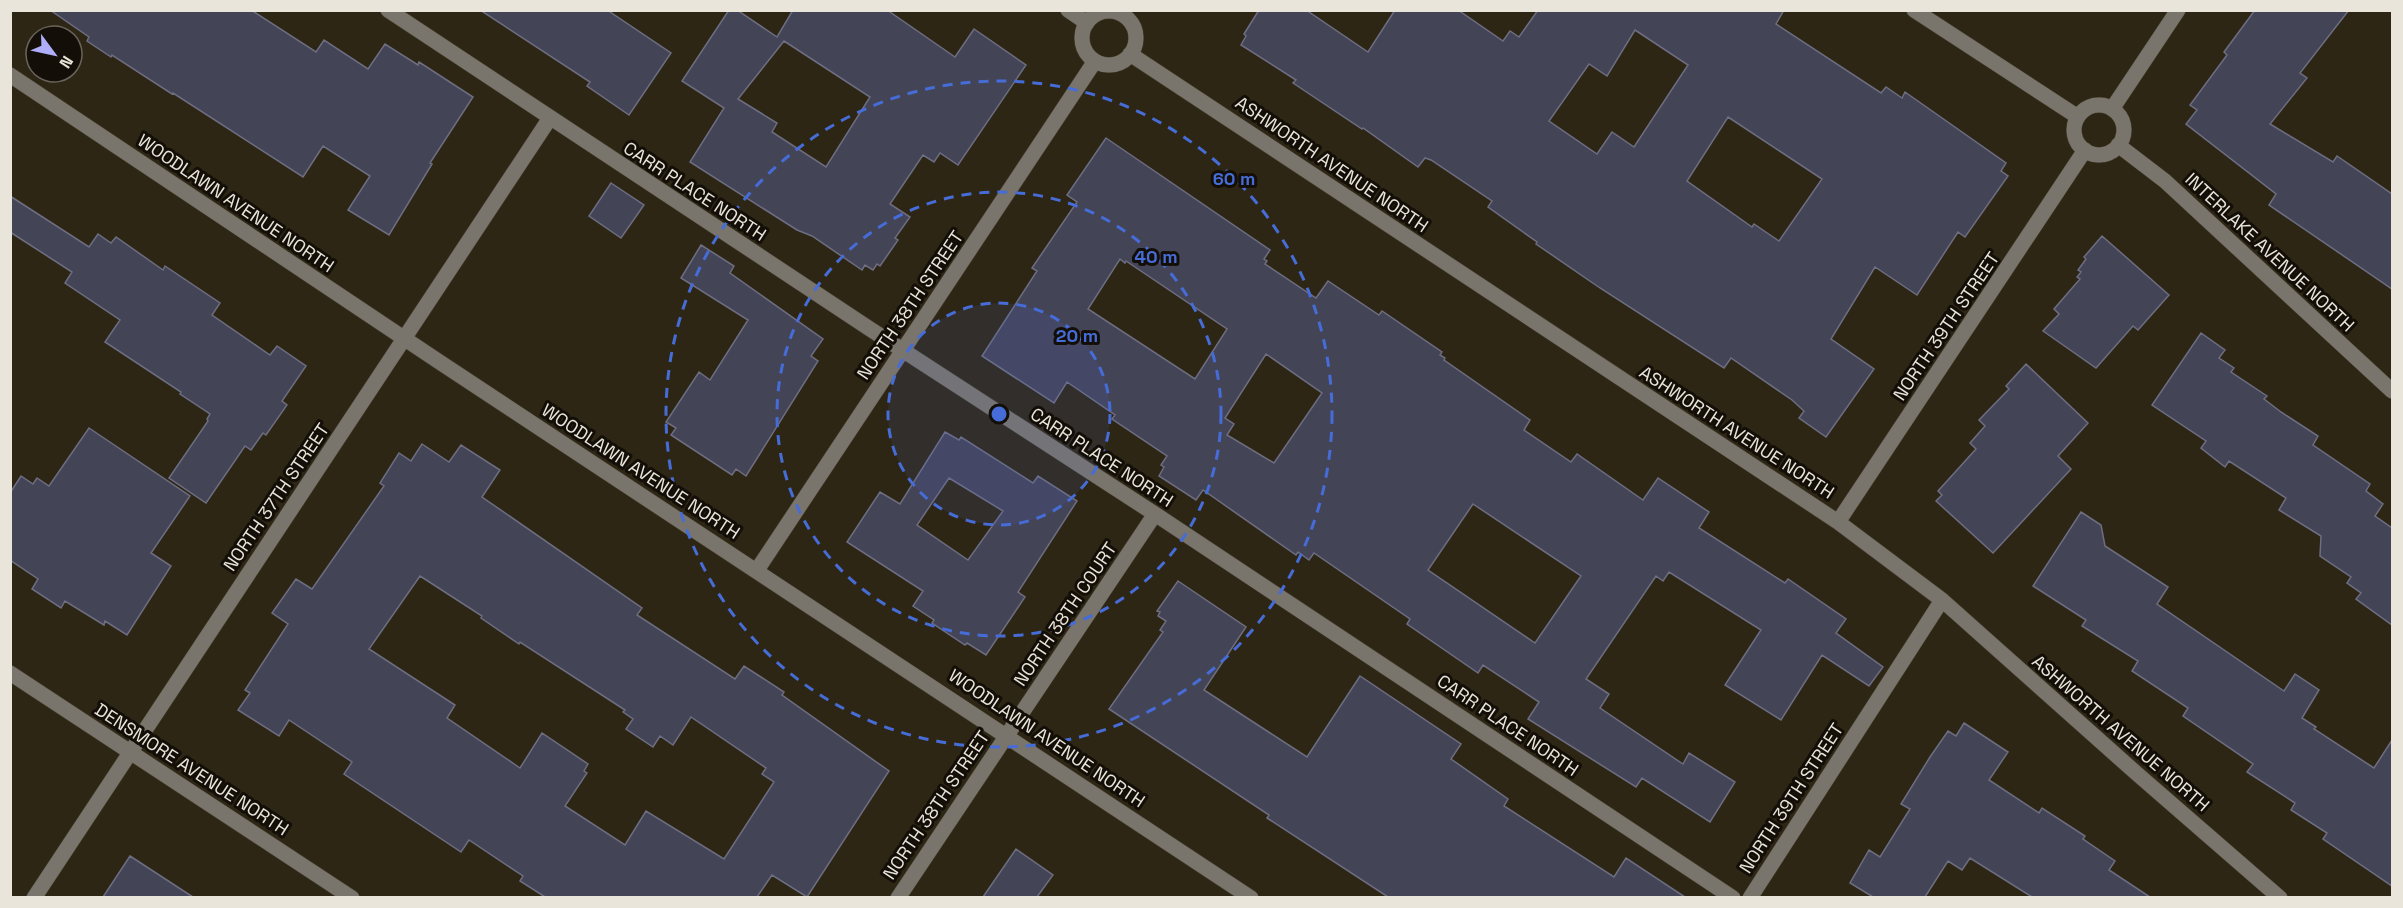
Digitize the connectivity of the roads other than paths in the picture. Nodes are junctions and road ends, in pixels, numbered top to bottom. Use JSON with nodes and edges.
{"nodes":[{"id":1,"x":388,"y":10,"type":"edge"},
{"id":2,"x":1068,"y":10,"type":"edge"},
{"id":3,"x":1914,"y":10,"type":"edge"},
{"id":4,"x":2178,"y":10,"type":"edge"},
{"id":5,"x":1128,"y":14,"type":"edge"},
{"id":6,"x":1087,"y":23,"type":"junction"},
{"id":7,"x":1130,"y":54,"type":"junction"},
{"id":8,"x":1095,"y":61,"type":"junction"},
{"id":9,"x":10,"y":75,"type":"edge"},
{"id":10,"x":2112,"y":109,"type":"junction"},
{"id":11,"x":2078,"y":117,"type":"junction"},
{"id":12,"x":550,"y":118,"type":"junction"},
{"id":13,"x":2118,"y":145,"type":"junction"},
{"id":14,"x":2085,"y":150,"type":"junction"},
{"id":15,"x":405,"y":338,"type":"junction"},
{"id":16,"x":902,"y":350,"type":"junction"},
{"id":17,"x":2392,"y":391,"type":"edge"},
{"id":18,"x":1155,"y":514,"type":"junction"},
{"id":19,"x":1839,"y":522,"type":"junction"},
{"id":20,"x":757,"y":570,"type":"junction"},
{"id":21,"x":1942,"y":600,"type":"junction"},
{"id":22,"x":10,"y":673,"type":"edge"},
{"id":23,"x":1007,"y":735,"type":"junction"},
{"id":24,"x":130,"y":753,"type":"junction"},
{"id":25,"x":34,"y":897,"type":"edge"},
{"id":26,"x":352,"y":897,"type":"edge"},
{"id":27,"x":898,"y":897,"type":"edge"},
{"id":28,"x":1251,"y":897,"type":"edge"},
{"id":29,"x":1733,"y":897,"type":"edge"},
{"id":30,"x":1750,"y":897,"type":"edge"},
{"id":31,"x":2280,"y":897,"type":"edge"}],
"edges":[{"from":1,"to":12,"type":"street","name":"CARR PLACE NORTH"},
{"from":2,"to":6,"type":"street"},
{"from":3,"to":11,"type":"street"},
{"from":4,"to":10,"type":"street"},
{"from":5,"to":6,"type":"street"},
{"from":5,"to":7,"type":"street"},
{"from":6,"to":8,"type":"street"},
{"from":7,"to":8,"type":"street"},
{"from":7,"to":19,"type":"street","name":"ASHWORTH AVENUE NORTH"},
{"from":8,"to":16,"type":"street","name":"NORTH 38TH STREET"},
{"from":9,"to":15,"type":"street","name":"WOODLAWN AVENUE NORTH"},
{"from":10,"to":11,"type":"street"},
{"from":10,"to":13,"type":"street"},
{"from":11,"to":14,"type":"street"},
{"from":12,"to":15,"type":"street","name":"NORTH 37TH STREET"},
{"from":12,"to":16,"type":"street","name":"CARR PLACE NORTH"},
{"from":13,"to":14,"type":"street"},
{"from":13,"to":17,"type":"street","name":"INTERLAKE AVENUE NORTH"},
{"from":14,"to":19,"type":"street","name":"NORTH 39TH STREET"},
{"from":15,"to":20,"type":"street","name":"WOODLAWN AVENUE NORTH"},
{"from":15,"to":24,"type":"street","name":"NORTH 37TH STREET"},
{"from":16,"to":18,"type":"street","name":"CARR PLACE NORTH"},
{"from":16,"to":20,"type":"street","name":"NORTH 38TH STREET"},
{"from":18,"to":23,"type":"street","name":"NORTH 38TH COURT"},
{"from":18,"to":29,"type":"street","name":"CARR PLACE NORTH"},
{"from":19,"to":21,"type":"street","name":"ASHWORTH AVENUE NORTH"},
{"from":20,"to":23,"type":"street","name":"WOODLAWN AVENUE NORTH"},
{"from":21,"to":30,"type":"street","name":"NORTH 39TH STREET"},
{"from":21,"to":31,"type":"street","name":"ASHWORTH AVENUE NORTH"},
{"from":22,"to":24,"type":"street","name":"DENSMORE AVENUE NORTH"},
{"from":23,"to":27,"type":"street","name":"NORTH 38TH STREET"},
{"from":23,"to":28,"type":"street","name":"WOODLAWN AVENUE NORTH"},
{"from":24,"to":25,"type":"street","name":"NORTH 37TH STREET"},
{"from":24,"to":26,"type":"street","name":"DENSMORE AVENUE NORTH"}]}
